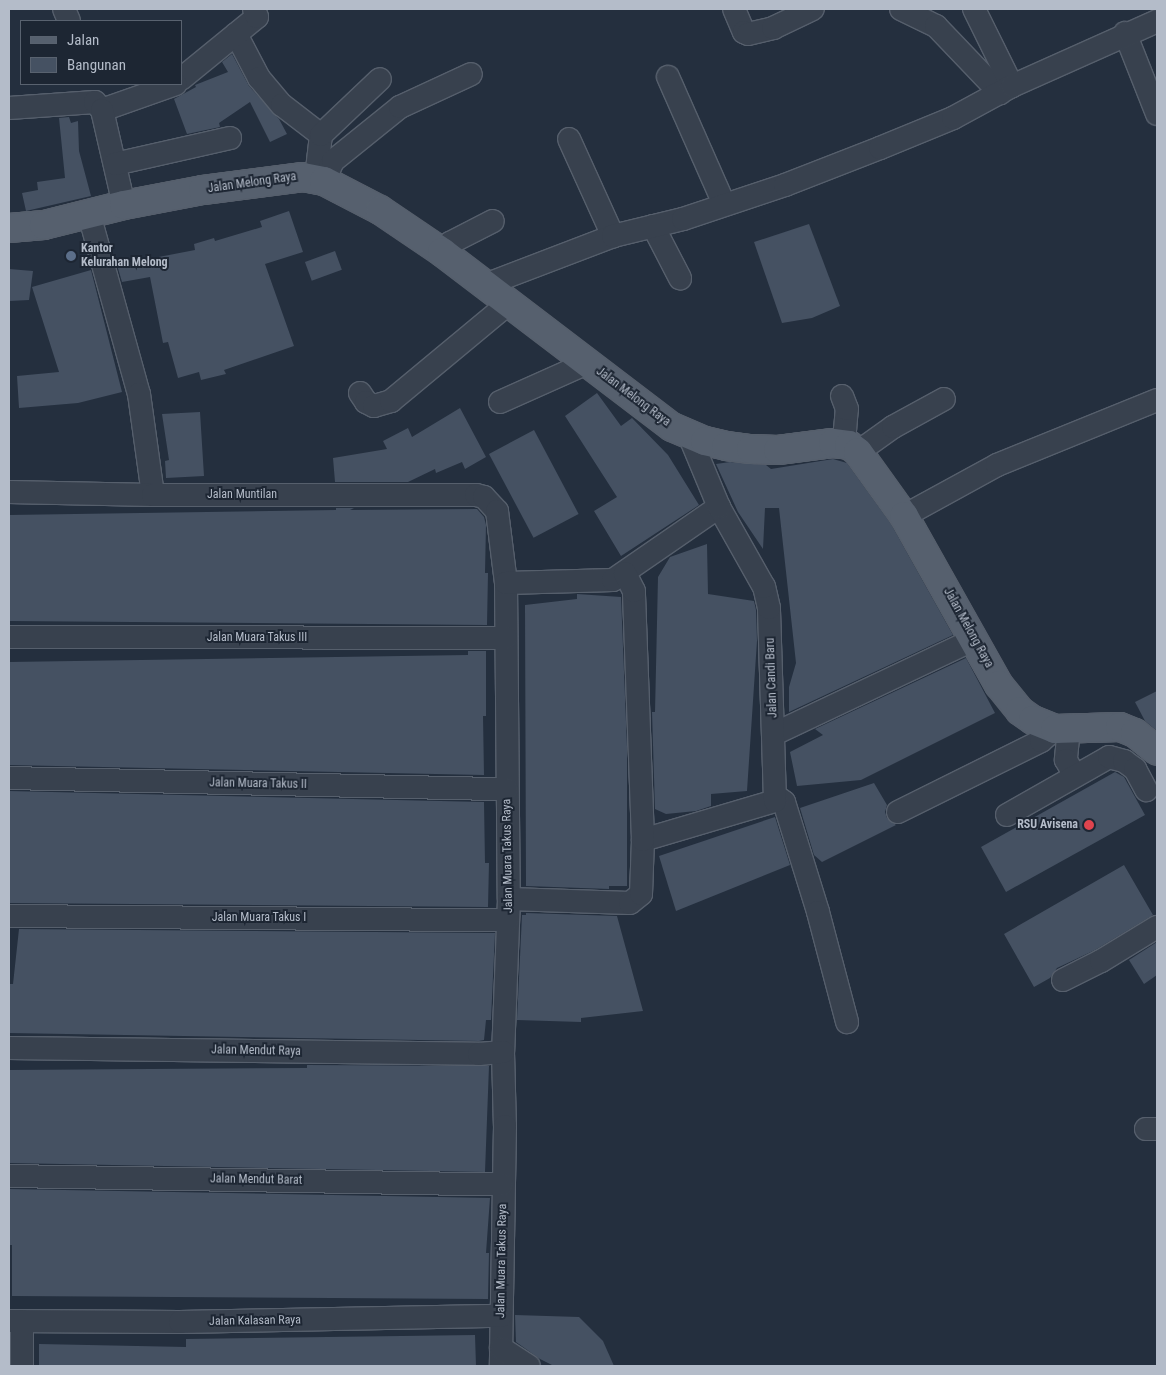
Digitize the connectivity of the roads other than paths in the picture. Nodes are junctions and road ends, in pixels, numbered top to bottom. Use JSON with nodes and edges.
{"nodes":[{"id":1,"x":254,"y":9,"type":"edge"},
{"id":2,"x":734,"y":9,"type":"edge"},
{"id":3,"x":813,"y":9,"type":"edge"},
{"id":4,"x":901,"y":9,"type":"edge"},
{"id":5,"x":974,"y":9,"type":"edge"},
{"id":6,"x":1157,"y":21,"type":"edge"},
{"id":7,"x":1125,"y":33,"type":"junction"},
{"id":8,"x":236,"y":34,"type":"junction"},
{"id":9,"x":471,"y":74,"type":"dead end"},
{"id":10,"x":668,"y":77,"type":"dead end"},
{"id":11,"x":182,"y":78,"type":"edge"},
{"id":12,"x":380,"y":79,"type":"dead end"},
{"id":13,"x":171,"y":85,"type":"edge"},
{"id":14,"x":1006,"y":89,"type":"junction"},
{"id":15,"x":96,"y":99,"type":"edge"},
{"id":16,"x":9,"y":108,"type":"edge"},
{"id":17,"x":1157,"y":114,"type":"edge"},
{"id":18,"x":321,"y":135,"type":"junction"},
{"id":19,"x":230,"y":138,"type":"dead end"},
{"id":20,"x":569,"y":139,"type":"dead end"},
{"id":21,"x":115,"y":164,"type":"junction"},
{"id":22,"x":320,"y":180,"type":"junction"},
{"id":23,"x":724,"y":204,"type":"junction"},
{"id":24,"x":124,"y":205,"type":"junction"},
{"id":25,"x":88,"y":214,"type":"junction"},
{"id":26,"x":493,"y":222,"type":"dead end"},
{"id":27,"x":653,"y":226,"type":"junction"},
{"id":28,"x":9,"y":228,"type":"edge"},
{"id":29,"x":613,"y":236,"type":"junction"},
{"id":30,"x":442,"y":252,"type":"junction"},
{"id":31,"x":680,"y":278,"type":"dead end"},
{"id":32,"x":485,"y":285,"type":"junction"},
{"id":33,"x":509,"y":303,"type":"junction"},
{"id":34,"x":587,"y":362,"type":"junction"},
{"id":35,"x":360,"y":394,"type":"dead end"},
{"id":36,"x":842,"y":396,"type":"dead end"},
{"id":37,"x":944,"y":399,"type":"dead end"},
{"id":38,"x":1157,"y":400,"type":"edge"},
{"id":39,"x":500,"y":402,"type":"dead end"},
{"id":40,"x":689,"y":435,"type":"junction"},
{"id":41,"x":849,"y":447,"type":"junction"},
{"id":42,"x":9,"y":492,"type":"edge"},
{"id":43,"x":153,"y":494,"type":"junction"},
{"id":44,"x":476,"y":495,"type":"joint"},
{"id":45,"x":719,"y":507,"type":"junction"},
{"id":46,"x":904,"y":516,"type":"junction"},
{"id":47,"x":625,"y":573,"type":"junction"},
{"id":48,"x":506,"y":583,"type":"junction"},
{"id":49,"x":9,"y":637,"type":"edge"},
{"id":50,"x":506,"y":638,"type":"junction"},
{"id":51,"x":975,"y":639,"type":"junction"},
{"id":52,"x":1062,"y":729,"type":"junction"},
{"id":53,"x":774,"y":734,"type":"junction"},
{"id":54,"x":1157,"y":751,"type":"edge"},
{"id":55,"x":1075,"y":776,"type":"junction"},
{"id":56,"x":9,"y":778,"type":"edge"},
{"id":57,"x":507,"y":789,"type":"junction"},
{"id":58,"x":1146,"y":790,"type":"dead end"},
{"id":59,"x":776,"y":801,"type":"junction"},
{"id":60,"x":898,"y":812,"type":"dead end"},
{"id":61,"x":1007,"y":815,"type":"dead end"},
{"id":62,"x":643,"y":840,"type":"junction"},
{"id":63,"x":509,"y":910,"type":"junction"},
{"id":64,"x":9,"y":916,"type":"edge"},
{"id":65,"x":1157,"y":927,"type":"edge"},
{"id":66,"x":1063,"y":980,"type":"dead end"},
{"id":67,"x":847,"y":1022,"type":"dead end"},
{"id":68,"x":9,"y":1048,"type":"edge"},
{"id":69,"x":502,"y":1052,"type":"junction"},
{"id":70,"x":9,"y":1176,"type":"edge"},
{"id":71,"x":502,"y":1185,"type":"junction"},
{"id":72,"x":501,"y":1316,"type":"junction"},
{"id":73,"x":15,"y":1321,"type":"edge"},
{"id":74,"x":501,"y":1357,"type":"edge"},
{"id":75,"x":22,"y":1366,"type":"edge"},
{"id":76,"x":529,"y":1366,"type":"edge"}],
"edges":[{"from":1,"to":8,"type":"street"},
{"from":2,"to":3,"type":"street"},
{"from":4,"to":14,"type":"street"},
{"from":5,"to":14,"type":"street"},
{"from":6,"to":7,"type":"street"},
{"from":7,"to":14,"type":"street"},
{"from":7,"to":17,"type":"street"},
{"from":8,"to":11,"type":"street"},
{"from":8,"to":18,"type":"street"},
{"from":9,"to":22,"type":"street"},
{"from":10,"to":23,"type":"street"},
{"from":12,"to":18,"type":"street"},
{"from":13,"to":15,"type":"street"},
{"from":14,"to":23,"type":"street"},
{"from":15,"to":16,"type":"street"},
{"from":15,"to":21,"type":"street"},
{"from":18,"to":22,"type":"street"},
{"from":19,"to":21,"type":"street"},
{"from":20,"to":29,"type":"street"},
{"from":21,"to":24,"type":"street"},
{"from":22,"to":24,"type":"main road","name":"Jalan Melong Raya"},
{"from":22,"to":30,"type":"main road","name":"Jalan Melong Raya"},
{"from":23,"to":27,"type":"street"},
{"from":24,"to":25,"type":"main road","name":"Jalan Melong Raya"},
{"from":25,"to":28,"type":"main road","name":"Jalan Melong Raya"},
{"from":25,"to":43,"type":"street"},
{"from":26,"to":30,"type":"street"},
{"from":27,"to":29,"type":"street"},
{"from":27,"to":31,"type":"street"},
{"from":29,"to":32,"type":"street"},
{"from":30,"to":32,"type":"main road","name":"Jalan Melong Raya"},
{"from":32,"to":33,"type":"main road","name":"Jalan Melong Raya"},
{"from":33,"to":34,"type":"main road","name":"Jalan Melong Raya"},
{"from":33,"to":35,"type":"street"},
{"from":34,"to":39,"type":"street"},
{"from":34,"to":40,"type":"main road","name":"Jalan Melong Raya"},
{"from":36,"to":41,"type":"street"},
{"from":37,"to":41,"type":"street"},
{"from":38,"to":46,"type":"street"},
{"from":40,"to":41,"type":"main road","name":"Jalan Melong Raya"},
{"from":40,"to":45,"type":"street","name":"Jalan Candi Baru"},
{"from":41,"to":46,"type":"main road","name":"Jalan Melong Raya"},
{"from":42,"to":43,"type":"street","name":"Jalan Muntilan"},
{"from":43,"to":44,"type":"street","name":"Jalan Muntilan"},
{"from":44,"to":48,"type":"street","name":"Jalan Muara Takus Raya"},
{"from":45,"to":47,"type":"street"},
{"from":45,"to":53,"type":"street","name":"Jalan Candi Baru"},
{"from":46,"to":51,"type":"main road","name":"Jalan Melong Raya"},
{"from":47,"to":48,"type":"street"},
{"from":47,"to":62,"type":"street","name":"Jalan Muara Takus I"},
{"from":48,"to":50,"type":"street","name":"Jalan Muara Takus Raya"},
{"from":49,"to":50,"type":"street","name":"Jalan Muara Takus III"},
{"from":50,"to":57,"type":"street","name":"Jalan Muara Takus Raya"},
{"from":51,"to":52,"type":"main road","name":"Jalan Melong Raya"},
{"from":51,"to":53,"type":"street"},
{"from":52,"to":54,"type":"main road","name":"Jalan Melong Raya"},
{"from":52,"to":55,"type":"street"},
{"from":52,"to":60,"type":"street"},
{"from":53,"to":59,"type":"street","name":"Jalan Candi Baru"},
{"from":55,"to":58,"type":"street"},
{"from":55,"to":61,"type":"street"},
{"from":56,"to":57,"type":"street","name":"Jalan Muara Takus II"},
{"from":57,"to":63,"type":"street","name":"Jalan Muara Takus Raya"},
{"from":59,"to":62,"type":"street"},
{"from":59,"to":67,"type":"street"},
{"from":62,"to":63,"type":"street","name":"Jalan Muara Takus I"},
{"from":63,"to":64,"type":"street","name":"Jalan Muara Takus I"},
{"from":63,"to":69,"type":"street","name":"Jalan Muara Takus Raya"},
{"from":65,"to":66,"type":"street"},
{"from":68,"to":69,"type":"street","name":"Jalan Mendut Raya"},
{"from":69,"to":71,"type":"street","name":"Jalan Muara Takus Raya"},
{"from":70,"to":71,"type":"street","name":"Jalan Mendut Barat"},
{"from":71,"to":72,"type":"street","name":"Jalan Muara Takus Raya"},
{"from":72,"to":73,"type":"street","name":"Jalan Kalasan Raya"},
{"from":72,"to":74,"type":"street","name":"Jalan Muara Takus Raya"},
{"from":73,"to":75,"type":"street"},
{"from":74,"to":76,"type":"street"}]}
